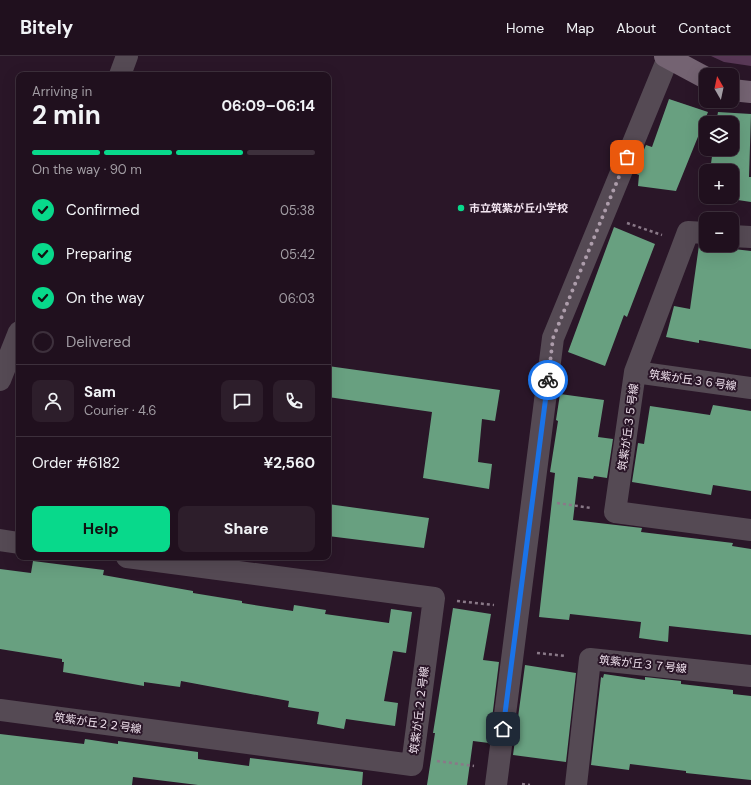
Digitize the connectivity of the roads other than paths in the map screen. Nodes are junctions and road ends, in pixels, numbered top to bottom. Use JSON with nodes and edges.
{"nodes":[{"id":1,"x":127,"y":56,"type":"edge"},
{"id":2,"x":667,"y":57,"type":"edge"},
{"id":3,"x":121,"y":72,"type":"edge"},
{"id":4,"x":699,"y":74,"type":"edge"},
{"id":5,"x":739,"y":91,"type":"edge"},
{"id":6,"x":751,"y":92,"type":"edge"},
{"id":7,"x":697,"y":233,"type":"edge"},
{"id":8,"x":739,"y":236,"type":"edge"},
{"id":9,"x":751,"y":237,"type":"edge"},
{"id":10,"x":16,"y":340,"type":"edge"},
{"id":11,"x":635,"y":372,"type":"junction"},
{"id":12,"x":0,"y":380,"type":"edge"},
{"id":13,"x":751,"y":388,"type":"edge"},
{"id":14,"x":751,"y":530,"type":"edge"},
{"id":15,"x":0,"y":540,"type":"edge"},
{"id":16,"x":16,"y":543,"type":"edge"},
{"id":17,"x":149,"y":560,"type":"edge"},
{"id":18,"x":751,"y":676,"type":"edge"},
{"id":19,"x":0,"y":710,"type":"edge"},
{"id":20,"x":496,"y":780,"type":"edge"},
{"id":21,"x":576,"y":785,"type":"edge"}],
"edges":[{"from":1,"to":3,"type":"street"},
{"from":2,"to":4,"type":"street"},
{"from":2,"to":20,"type":"street"},
{"from":5,"to":6,"type":"street"},
{"from":7,"to":11,"type":"street","name":"筑紫が丘３５号線"},
{"from":8,"to":9,"type":"street"},
{"from":10,"to":12,"type":"street"},
{"from":11,"to":13,"type":"street","name":"筑紫が丘３６号線"},
{"from":11,"to":14,"type":"street","name":"筑紫が丘３５号線"},
{"from":15,"to":16,"type":"street"},
{"from":17,"to":19,"type":"street","name":"筑紫が丘２２号線"},
{"from":18,"to":21,"type":"street","name":"筑紫が丘３７号線"}]}
